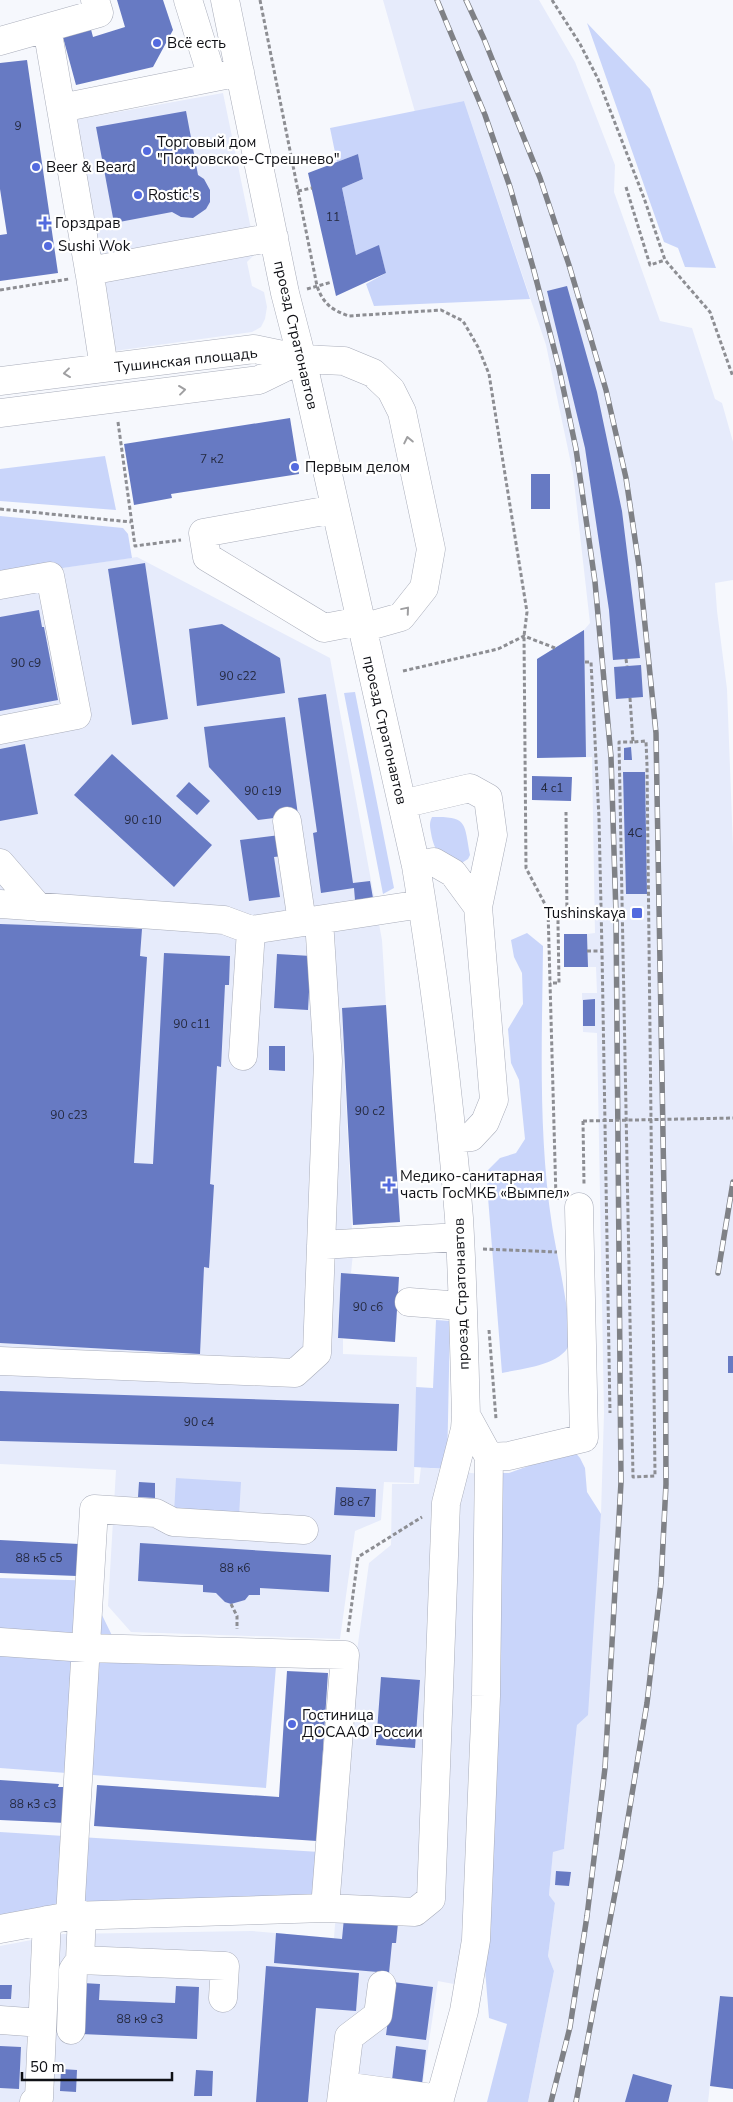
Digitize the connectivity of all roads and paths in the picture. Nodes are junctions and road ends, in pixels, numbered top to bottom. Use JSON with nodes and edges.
{"nodes":[{"id":1,"x":95,"y":0,"type":"edge"},
{"id":2,"x":188,"y":0,"type":"edge"},
{"id":3,"x":225,"y":0,"type":"edge"},
{"id":4,"x":260,"y":0,"type":"edge"},
{"id":5,"x":552,"y":0,"type":"edge"},
{"id":6,"x":47,"y":28,"type":"junction"},
{"id":7,"x":0,"y":41,"type":"edge"},
{"id":8,"x":240,"y":72,"type":"junction"},
{"id":9,"x":212,"y":77,"type":"junction"},
{"id":10,"x":61,"y":108,"type":"junction"},
{"id":11,"x":626,"y":187,"type":"dead end"},
{"id":12,"x":312,"y":188,"type":"dead end"},
{"id":13,"x":298,"y":191,"type":"junction"},
{"id":14,"x":274,"y":237,"type":"junction"},
{"id":15,"x":665,"y":260,"type":"junction"},
{"id":16,"x":89,"y":273,"type":"junction"},
{"id":17,"x":332,"y":282,"type":"dead end"},
{"id":18,"x":317,"y":286,"type":"junction"},
{"id":19,"x":0,"y":290,"type":"edge"},
{"id":20,"x":306,"y":290,"type":"dead end"},
{"id":21,"x":302,"y":359,"type":"junction"},
{"id":22,"x":104,"y":368,"type":"junction"},
{"id":23,"x":733,"y":377,"type":"edge"},
{"id":24,"x":0,"y":381,"type":"edge"},
{"id":25,"x":0,"y":413,"type":"edge"},
{"id":26,"x":118,"y":422,"type":"dead end"},
{"id":27,"x":0,"y":509,"type":"edge"},
{"id":28,"x":335,"y":509,"type":"junction"},
{"id":29,"x":131,"y":522,"type":"junction"},
{"id":30,"x":204,"y":537,"type":"junction"},
{"id":31,"x":0,"y":585,"type":"edge"},
{"id":32,"x":361,"y":624,"type":"junction"},
{"id":33,"x":524,"y":636,"type":"junction"},
{"id":34,"x":555,"y":648,"type":"dead end"},
{"id":35,"x":626,"y":660,"type":"dead end"},
{"id":36,"x":585,"y":662,"type":"dead end"},
{"id":37,"x":627,"y":666,"type":"dead end"},
{"id":38,"x":403,"y":671,"type":"dead end"},
{"id":39,"x":630,"y":698,"type":"dead end"},
{"id":40,"x":0,"y":730,"type":"edge"},
{"id":41,"x":633,"y":742,"type":"junction"},
{"id":42,"x":402,"y":804,"type":"junction"},
{"id":43,"x":566,"y":812,"type":"dead end"},
{"id":44,"x":287,"y":821,"type":"dead end"},
{"id":45,"x":0,"y":863,"type":"edge"},
{"id":46,"x":416,"y":866,"type":"junction"},
{"id":47,"x":0,"y":904,"type":"edge"},
{"id":48,"x":422,"y":904,"type":"junction"},
{"id":49,"x":38,"y":907,"type":"junction"},
{"id":50,"x":478,"y":907,"type":"junction"},
{"id":51,"x":548,"y":917,"type":"junction"},
{"id":52,"x":558,"y":917,"type":"junction"},
{"id":53,"x":311,"y":921,"type":"junction"},
{"id":54,"x":251,"y":930,"type":"junction"},
{"id":55,"x":559,"y":944,"type":"junction"},
{"id":56,"x":564,"y":944,"type":"dead end"},
{"id":57,"x":588,"y":951,"type":"dead end"},
{"id":58,"x":602,"y":951,"type":"junction"},
{"id":59,"x":559,"y":959,"type":"junction"},
{"id":60,"x":564,"y":959,"type":"dead end"},
{"id":61,"x":550,"y":983,"type":"junction"},
{"id":62,"x":243,"y":1056,"type":"dead end"},
{"id":63,"x":733,"y":1118,"type":"edge"},
{"id":64,"x":452,"y":1139,"type":"junction"},
{"id":65,"x":573,"y":1197,"type":"junction"},
{"id":66,"x":471,"y":1243,"type":"junction"},
{"id":67,"x":321,"y":1245,"type":"junction"},
{"id":68,"x":580,"y":1253,"type":"junction"},
{"id":69,"x":410,"y":1302,"type":"dead end"},
{"id":70,"x":462,"y":1306,"type":"junction"},
{"id":71,"x":0,"y":1361,"type":"edge"},
{"id":72,"x":610,"y":1413,"type":"dead end"},
{"id":73,"x":466,"y":1415,"type":"junction"},
{"id":74,"x":490,"y":1457,"type":"junction"},
{"id":75,"x":446,"y":1502,"type":"junction"},
{"id":76,"x":304,"y":1530,"type":"dead end"},
{"id":77,"x":0,"y":1642,"type":"edge"},
{"id":78,"x":86,"y":1648,"type":"junction"},
{"id":79,"x":345,"y":1655,"type":"junction"},
{"id":80,"x":325,"y":1908,"type":"junction"},
{"id":81,"x":66,"y":1917,"type":"junction"},
{"id":82,"x":0,"y":1929,"type":"edge"},
{"id":83,"x":80,"y":1960,"type":"junction"},
{"id":84,"x":382,"y":1985,"type":"dead end"},
{"id":85,"x":224,"y":1998,"type":"dead end"},
{"id":86,"x":0,"y":2020,"type":"edge"},
{"id":87,"x":42,"y":2023,"type":"junction"},
{"id":88,"x":71,"y":2030,"type":"dead end"},
{"id":89,"x":342,"y":2094,"type":"edge"},
{"id":90,"x":440,"y":2100,"type":"edge"},
{"id":91,"x":34,"y":2102,"type":"edge"}],
"edges":[{"from":1,"to":6,"type":"street"},
{"from":2,"to":9,"type":"street"},
{"from":3,"to":8,"type":"street","name":"проезд Стратонавтов"},
{"from":4,"to":13,"type":"path"},
{"from":5,"to":15,"type":"path"},
{"from":6,"to":7,"type":"street"},
{"from":6,"to":10,"type":"street"},
{"from":8,"to":9,"type":"street"},
{"from":8,"to":14,"type":"street","name":"проезд Стратонавтов"},
{"from":9,"to":10,"type":"street"},
{"from":10,"to":16,"type":"street"},
{"from":11,"to":15,"type":"path"},
{"from":12,"to":13,"type":"path"},
{"from":13,"to":18,"type":"path"},
{"from":14,"to":16,"type":"street"},
{"from":14,"to":21,"type":"street","name":"проезд Стратонавтов"},
{"from":15,"to":23,"type":"path"},
{"from":16,"to":19,"type":"path"},
{"from":16,"to":22,"type":"street"},
{"from":17,"to":18,"type":"path"},
{"from":18,"to":20,"type":"path"},
{"from":18,"to":33,"type":"path"},
{"from":21,"to":22,"type":"street","name":"Тушинская площадь"},
{"from":25,"to":21,"type":"street","name":"Тушинская площадь","one_way":true},
{"from":21,"to":28,"type":"street","name":"проезд Стратонавтов"},
{"from":32,"to":21,"type":"street","one_way":true},
{"from":22,"to":24,"type":"street","name":"Тушинская площадь","one_way":true},
{"from":26,"to":29,"type":"path"},
{"from":27,"to":29,"type":"path"},
{"from":28,"to":30,"type":"street"},
{"from":28,"to":32,"type":"street","name":"проезд Стратонавтов"},
{"from":29,"to":30,"type":"path"},
{"from":30,"to":32,"type":"street"},
{"from":31,"to":40,"type":"street"},
{"from":32,"to":42,"type":"street","name":"проезд Стратонавтов"},
{"from":33,"to":34,"type":"path"},
{"from":33,"to":38,"type":"path"},
{"from":33,"to":51,"type":"path"},
{"from":35,"to":37,"type":"path"},
{"from":36,"to":58,"type":"path"},
{"from":39,"to":41,"type":"path"},
{"from":41,"to":41,"type":"path"},
{"from":42,"to":46,"type":"street","name":"проезд Стратонавтов"},
{"from":42,"to":50,"type":"street"},
{"from":43,"to":52,"type":"path"},
{"from":44,"to":53,"type":"street"},
{"from":45,"to":49,"type":"street"},
{"from":46,"to":48,"type":"street","name":"проезд Стратонавтов"},
{"from":46,"to":50,"type":"street"},
{"from":47,"to":49,"type":"street"},
{"from":48,"to":53,"type":"street"},
{"from":48,"to":64,"type":"street","name":"проезд Стратонавтов"},
{"from":49,"to":54,"type":"street"},
{"from":50,"to":64,"type":"street"},
{"from":51,"to":52,"type":"path"},
{"from":51,"to":61,"type":"path"},
{"from":52,"to":55,"type":"path"},
{"from":53,"to":54,"type":"street"},
{"from":53,"to":67,"type":"street"},
{"from":54,"to":62,"type":"street"},
{"from":55,"to":56,"type":"path"},
{"from":55,"to":59,"type":"path"},
{"from":57,"to":58,"type":"path"},
{"from":58,"to":72,"type":"path"},
{"from":59,"to":60,"type":"path"},
{"from":59,"to":61,"type":"path"},
{"from":61,"to":65,"type":"path"},
{"from":63,"to":65,"type":"path","bridge":true},
{"from":64,"to":66,"type":"street","name":"проезд Стратонавтов"},
{"from":65,"to":68,"type":"street"},
{"from":66,"to":67,"type":"street"},
{"from":66,"to":68,"type":"path"},
{"from":66,"to":70,"type":"street","name":"проезд Стратонавтов"},
{"from":67,"to":71,"type":"street"},
{"from":68,"to":74,"type":"street"},
{"from":69,"to":70,"type":"street"},
{"from":70,"to":73,"type":"street","name":"проезд Стратонавтов"},
{"from":73,"to":74,"type":"street"},
{"from":73,"to":75,"type":"street","name":"проезд Стратонавтов"},
{"from":74,"to":90,"type":"street"},
{"from":75,"to":79,"type":"path"},
{"from":75,"to":80,"type":"street","name":"проезд Стратонавтов"},
{"from":76,"to":78,"type":"street"},
{"from":77,"to":78,"type":"street"},
{"from":78,"to":79,"type":"street"},
{"from":78,"to":81,"type":"street"},
{"from":79,"to":80,"type":"street"},
{"from":80,"to":81,"type":"street","name":"проезд Стратонавтов"},
{"from":81,"to":82,"type":"street","name":"проезд Стратонавтов"},
{"from":81,"to":83,"type":"street"},
{"from":81,"to":87,"type":"street"},
{"from":83,"to":85,"type":"street"},
{"from":83,"to":88,"type":"street"},
{"from":84,"to":89,"type":"street"},
{"from":86,"to":87,"type":"street"},
{"from":87,"to":91,"type":"street"},
{"from":89,"to":90,"type":"street"}]}
